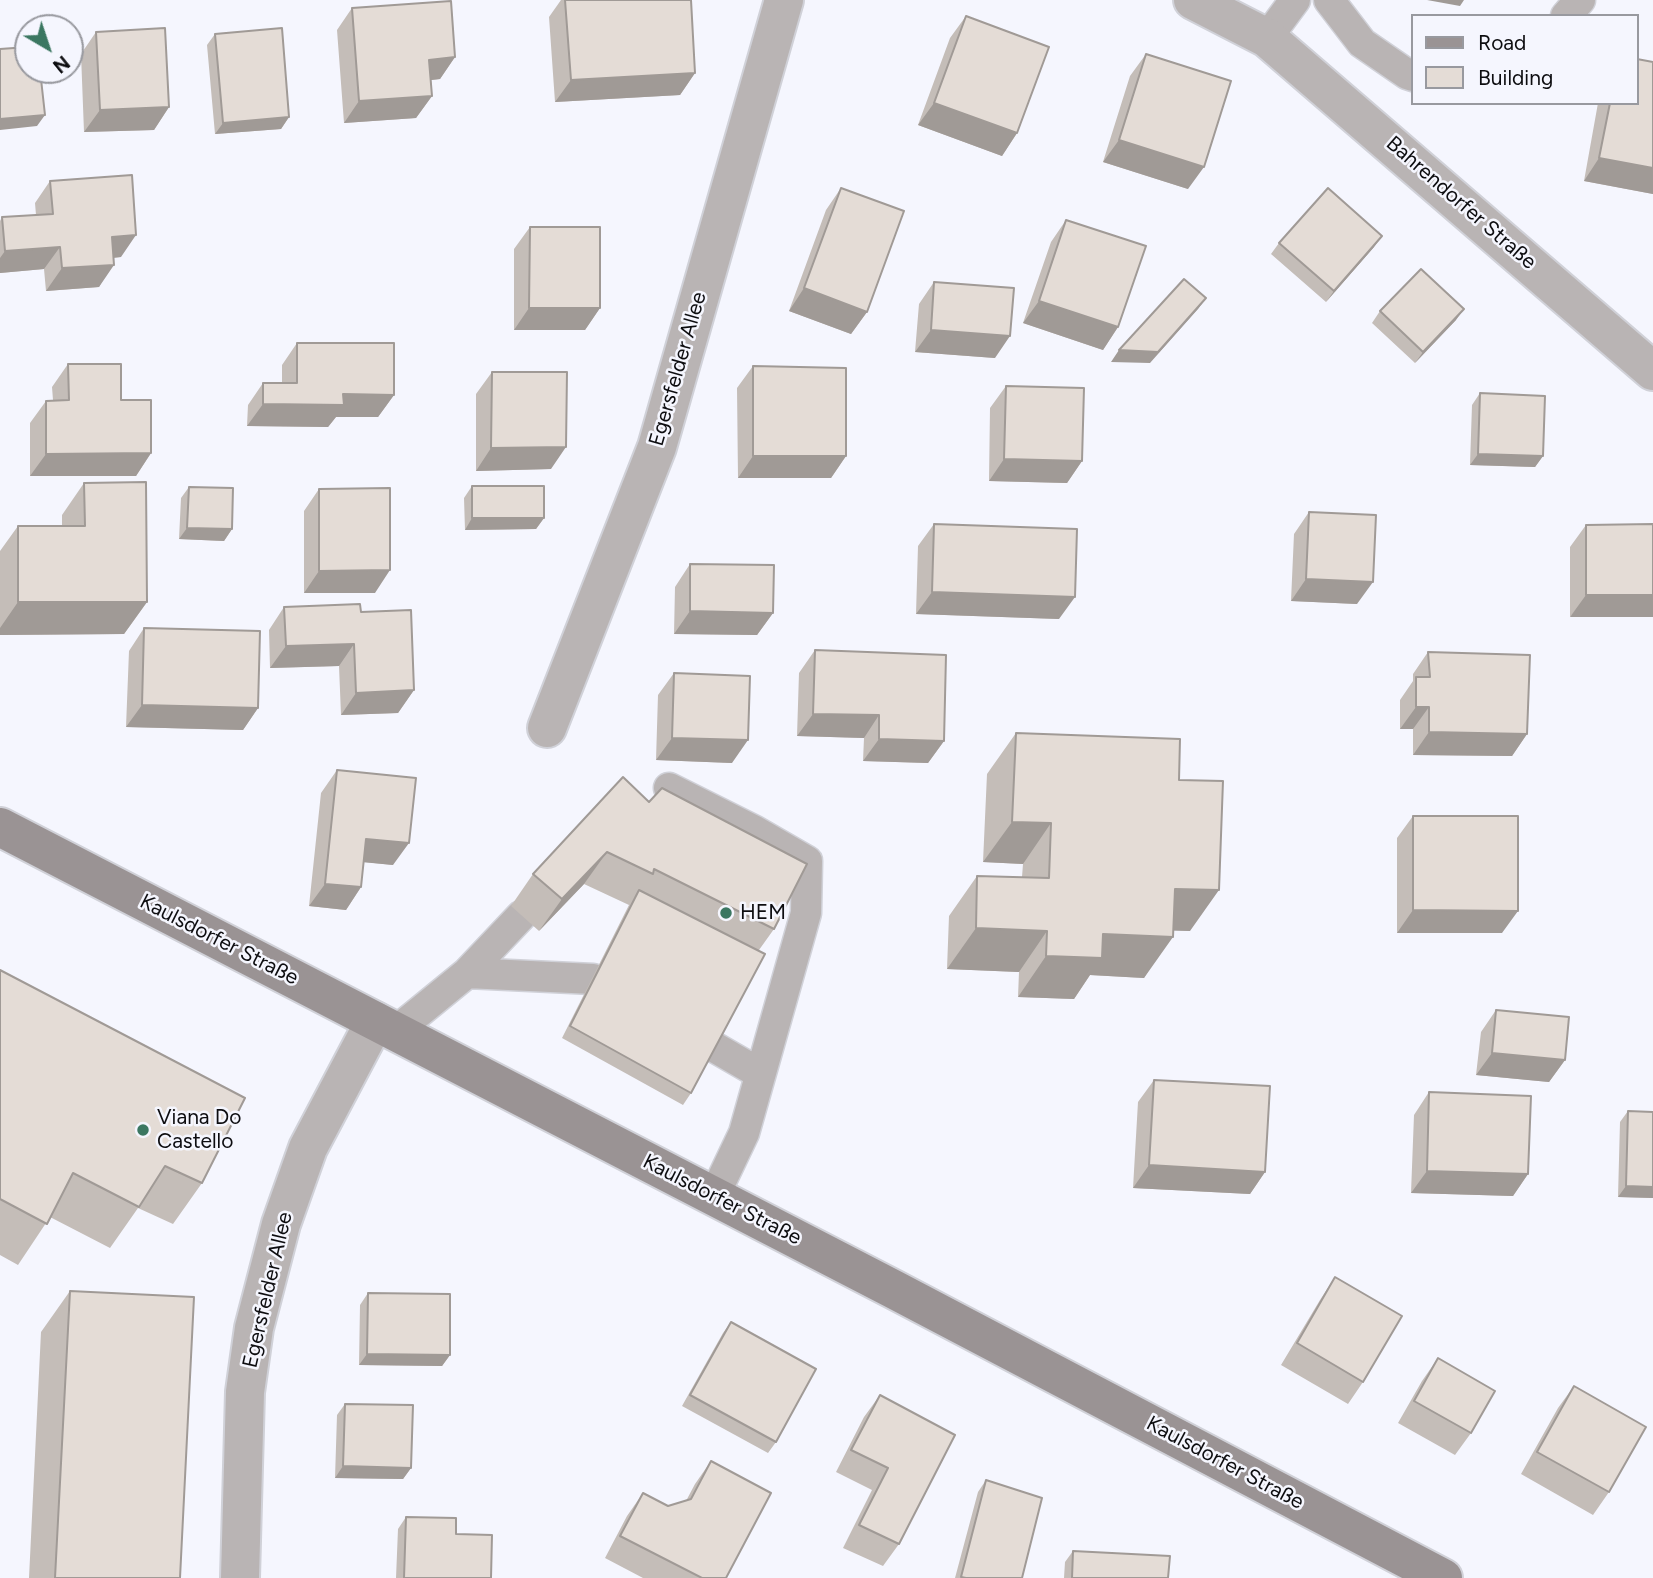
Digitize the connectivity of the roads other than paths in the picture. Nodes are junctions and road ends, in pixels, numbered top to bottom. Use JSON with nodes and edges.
{"nodes":[{"id":1,"x":784,"y":0,"type":"edge"},
{"id":2,"x":1193,"y":0,"type":"edge"},
{"id":3,"x":1295,"y":0,"type":"edge"},
{"id":4,"x":1329,"y":0,"type":"edge"},
{"id":5,"x":1580,"y":0,"type":"edge"},
{"id":6,"x":1568,"y":14,"type":"edge"},
{"id":7,"x":1267,"y":38,"type":"junction"},
{"id":8,"x":1412,"y":76,"type":"edge"},
{"id":9,"x":1653,"y":371,"type":"edge"},
{"id":10,"x":547,"y":728,"type":"dead end"},
{"id":11,"x":669,"y":788,"type":"edge"},
{"id":12,"x":0,"y":827,"type":"edge"},
{"id":13,"x":521,"y":916,"type":"dead end"},
{"id":14,"x":467,"y":973,"type":"junction"},
{"id":15,"x":593,"y":979,"type":"edge"},
{"id":16,"x":385,"y":1026,"type":"junction"},
{"id":17,"x":714,"y":1047,"type":"edge"},
{"id":18,"x":759,"y":1073,"type":"junction"},
{"id":19,"x":714,"y":1196,"type":"junction"},
{"id":20,"x":240,"y":1578,"type":"edge"},
{"id":21,"x":1443,"y":1578,"type":"edge"}],
"edges":[{"from":1,"to":10,"type":"street","name":"Egersfelder Allee"},
{"from":2,"to":7,"type":"street","name":"Bahrendorfer Straße"},
{"from":3,"to":7,"type":"lane"},
{"from":4,"to":8,"type":"lane"},
{"from":5,"to":6,"type":"lane"},
{"from":7,"to":9,"type":"street","name":"Bahrendorfer Straße"},
{"from":11,"to":18,"type":"lane"},
{"from":12,"to":16,"type":"main road","name":"Kaulsdorfer Straße"},
{"from":13,"to":14,"type":"lane"},
{"from":14,"to":15,"type":"lane"},
{"from":14,"to":16,"type":"lane"},
{"from":16,"to":19,"type":"main road","name":"Kaulsdorfer Straße"},
{"from":16,"to":20,"type":"street","name":"Egersfelder Allee"},
{"from":17,"to":18,"type":"lane"},
{"from":18,"to":19,"type":"lane"},
{"from":19,"to":21,"type":"main road","name":"Kaulsdorfer Straße"}]}
